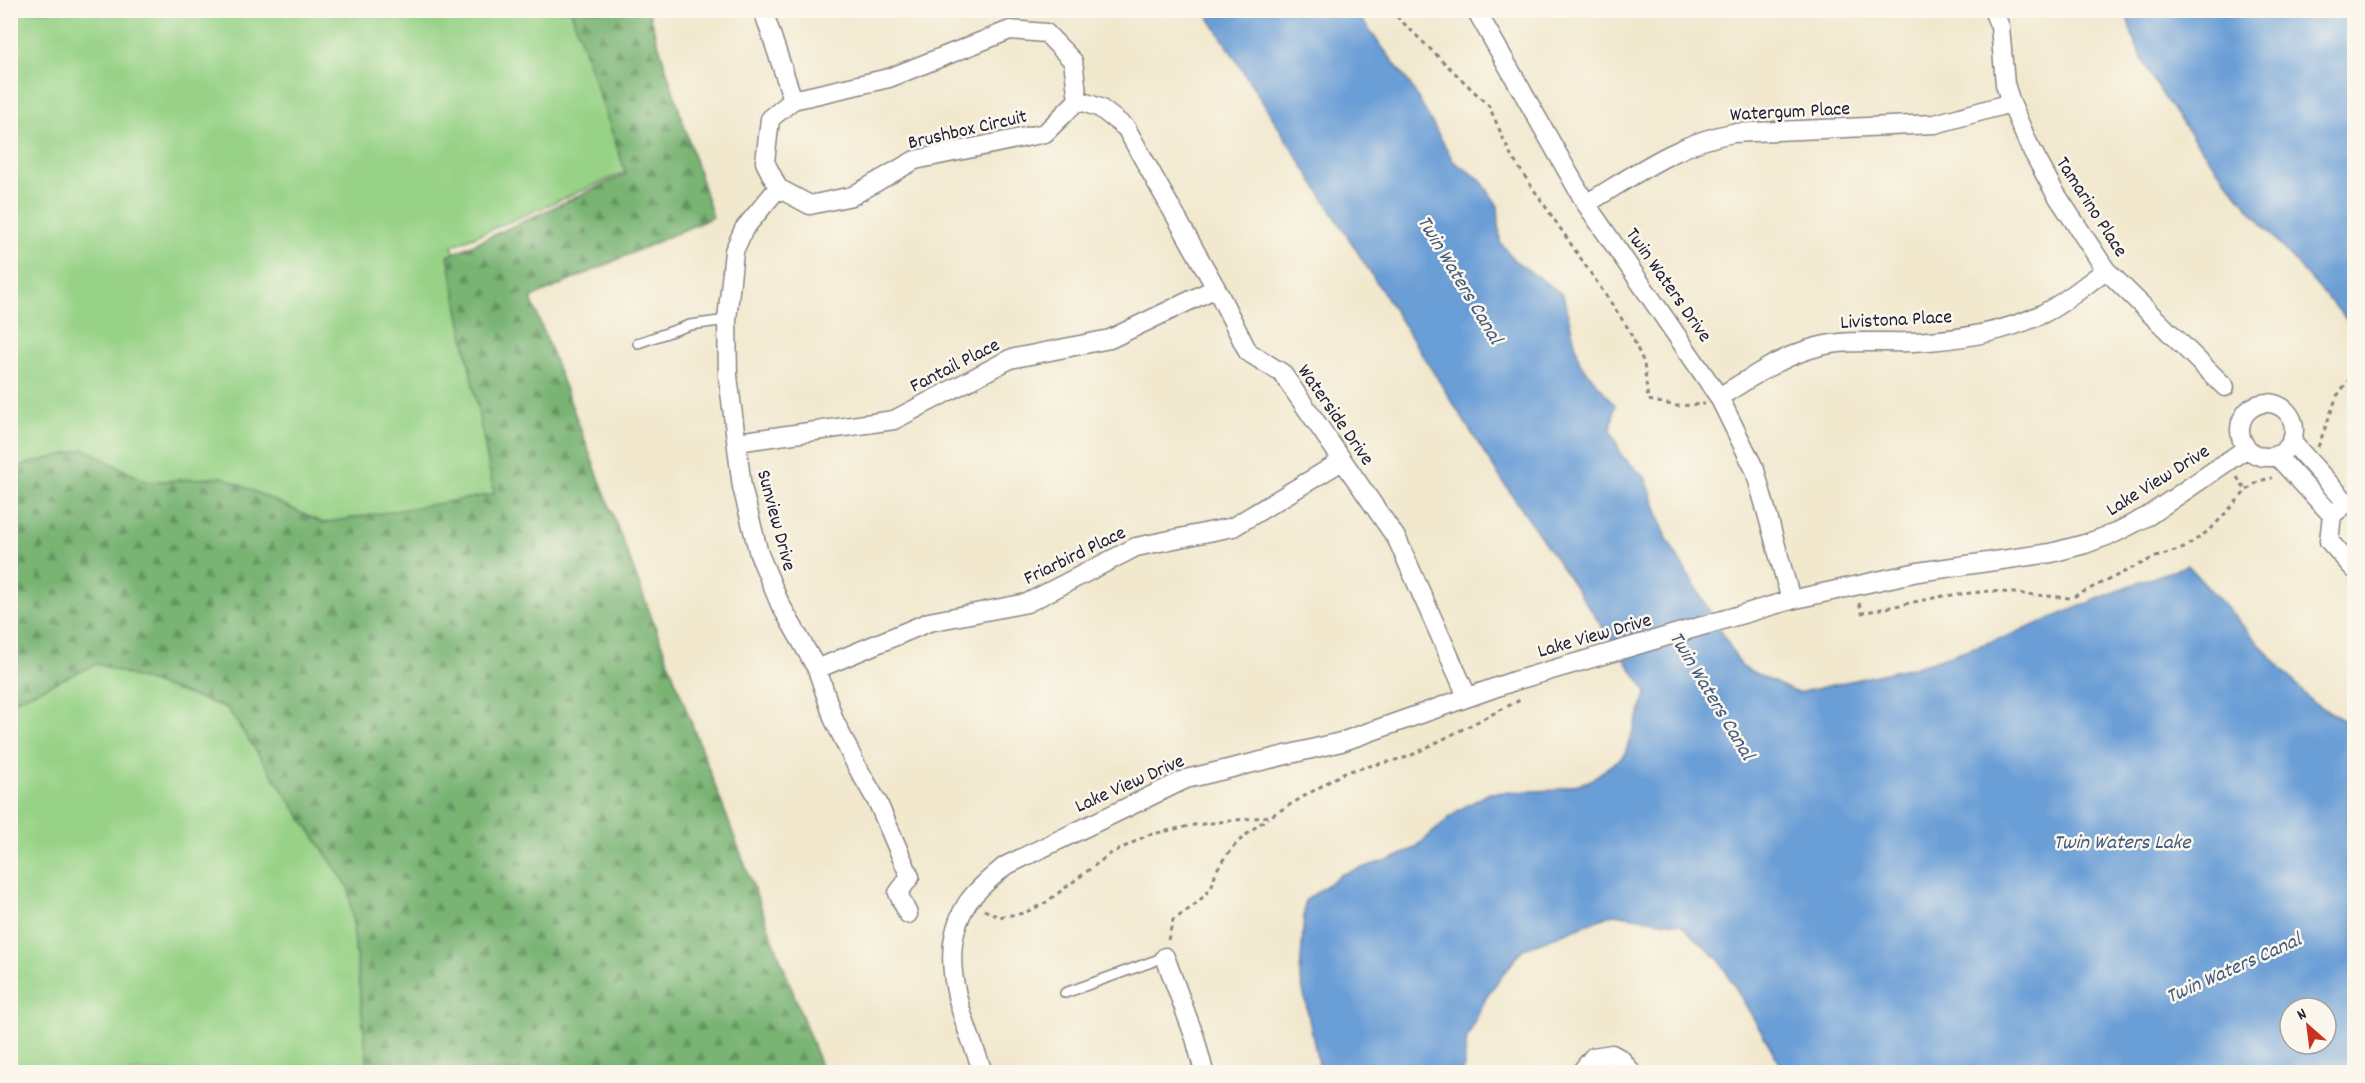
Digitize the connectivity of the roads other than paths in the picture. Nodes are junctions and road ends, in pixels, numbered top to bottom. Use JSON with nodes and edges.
{"nodes":[{"id":1,"x":763,"y":10,"type":"edge"},
{"id":2,"x":1476,"y":10,"type":"edge"},
{"id":3,"x":1993,"y":10,"type":"edge"},
{"id":4,"x":793,"y":100,"type":"junction"},
{"id":5,"x":1078,"y":100,"type":"junction"},
{"id":6,"x":2011,"y":103,"type":"junction"},
{"id":7,"x":778,"y":188,"type":"junction"},
{"id":8,"x":1586,"y":204,"type":"junction"},
{"id":9,"x":2106,"y":270,"type":"junction"},
{"id":10,"x":1216,"y":288,"type":"junction"},
{"id":11,"x":727,"y":320,"type":"junction"},
{"id":12,"x":638,"y":343,"type":"dead end"},
{"id":13,"x":2225,"y":387,"type":"dead end"},
{"id":14,"x":1719,"y":397,"type":"junction"},
{"id":15,"x":2291,"y":441,"type":"junction"},
{"id":16,"x":737,"y":442,"type":"junction"},
{"id":17,"x":2247,"y":448,"type":"junction"},
{"id":18,"x":2276,"y":455,"type":"junction"},
{"id":19,"x":1342,"y":461,"type":"junction"},
{"id":20,"x":2351,"y":502,"type":"edge"},
{"id":21,"x":2332,"y":515,"type":"junction"},
{"id":22,"x":2355,"y":569,"type":"edge"},
{"id":23,"x":1791,"y":600,"type":"junction"},
{"id":24,"x":817,"y":669,"type":"junction"},
{"id":25,"x":1467,"y":696,"type":"junction"},
{"id":26,"x":908,"y":914,"type":"dead end"},
{"id":27,"x":1165,"y":957,"type":"joint"},
{"id":28,"x":1065,"y":993,"type":"dead end"},
{"id":29,"x":983,"y":1072,"type":"edge"},
{"id":30,"x":1204,"y":1072,"type":"edge"},
{"id":31,"x":1581,"y":1072,"type":"edge"},
{"id":32,"x":1632,"y":1072,"type":"edge"}],
"edges":[{"from":1,"to":4,"type":"street"},
{"from":2,"to":8,"type":"street","name":"Twin Waters Drive"},
{"from":3,"to":6,"type":"street","name":"Tamarino Place"},
{"from":4,"to":5,"type":"street"},
{"from":4,"to":7,"type":"street"},
{"from":5,"to":7,"type":"street","name":"Brushbox Circuit"},
{"from":5,"to":10,"type":"street","name":"Waterside Drive"},
{"from":6,"to":8,"type":"street","name":"Watergum Place"},
{"from":6,"to":9,"type":"street","name":"Tamarino Place"},
{"from":7,"to":11,"type":"street","name":"Sunview Drive"},
{"from":8,"to":14,"type":"street","name":"Twin Waters Drive"},
{"from":9,"to":13,"type":"street","name":"Tamarino Place"},
{"from":9,"to":14,"type":"street","name":"Livistona Place"},
{"from":10,"to":16,"type":"street","name":"Fantail Place"},
{"from":10,"to":19,"type":"street","name":"Waterside Drive"},
{"from":11,"to":12,"type":"lane"},
{"from":11,"to":16,"type":"street","name":"Sunview Drive"},
{"from":14,"to":23,"type":"street","name":"Twin Waters Drive"},
{"from":15,"to":17,"type":"street"},
{"from":15,"to":18,"type":"street"},
{"from":15,"to":20,"type":"street"},
{"from":16,"to":24,"type":"street","name":"Sunview Drive"},
{"from":17,"to":18,"type":"street"},
{"from":17,"to":23,"type":"street","name":"Lake View Drive"},
{"from":18,"to":21,"type":"street"},
{"from":19,"to":24,"type":"street","name":"Friarbird Place"},
{"from":19,"to":25,"type":"street","name":"Waterside Drive"},
{"from":20,"to":21,"type":"street"},
{"from":21,"to":22,"type":"street"},
{"from":23,"to":25,"type":"street","name":"Lake View Drive"},
{"from":24,"to":26,"type":"street","name":"Sunview Drive"},
{"from":25,"to":29,"type":"street","name":"Lake View Drive"},
{"from":27,"to":28,"type":"lane"},
{"from":27,"to":30,"type":"street"},
{"from":31,"to":32,"type":"street"}]}
